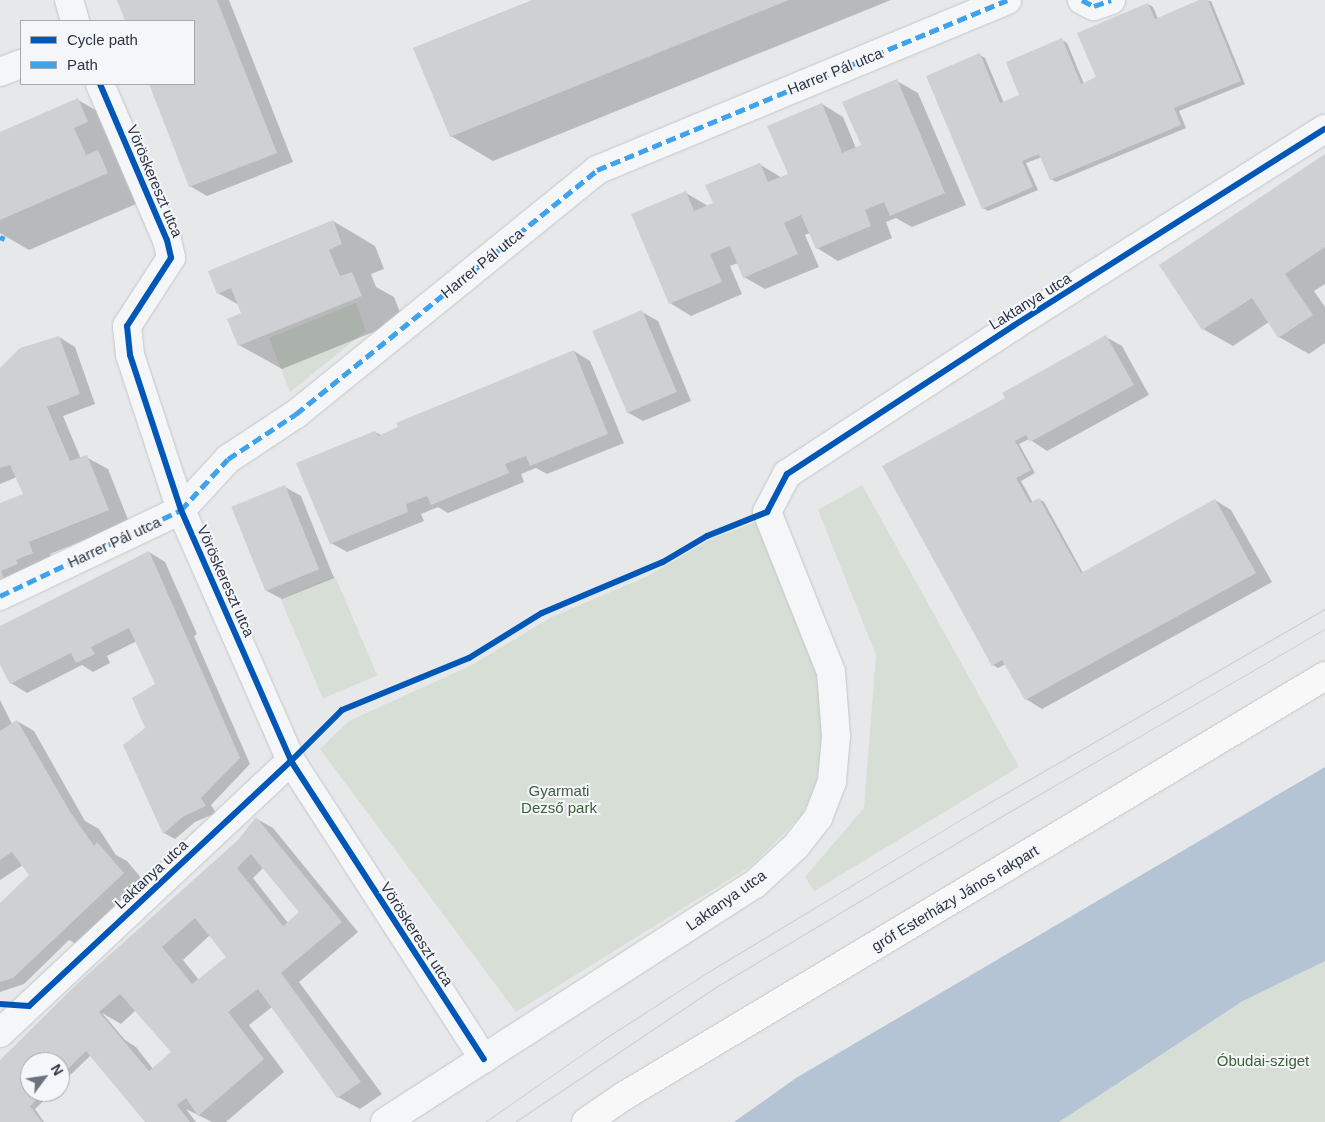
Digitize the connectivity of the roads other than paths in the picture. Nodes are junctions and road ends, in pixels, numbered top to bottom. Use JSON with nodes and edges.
{"nodes":[{"id":1,"x":69,"y":0,"type":"edge"},
{"id":2,"x":1007,"y":0,"type":"edge"},
{"id":3,"x":1082,"y":0,"type":"edge"},
{"id":4,"x":1111,"y":0,"type":"edge"},
{"id":5,"x":76,"y":20,"type":"edge"},
{"id":6,"x":20,"y":64,"type":"edge"},
{"id":7,"x":0,"y":72,"type":"edge"},
{"id":8,"x":100,"y":85,"type":"edge"},
{"id":9,"x":1325,"y":129,"type":"edge"},
{"id":10,"x":181,"y":510,"type":"junction"},
{"id":11,"x":0,"y":596,"type":"edge"},
{"id":12,"x":1325,"y":676,"type":"edge"},
{"id":13,"x":290,"y":761,"type":"junction"},
{"id":14,"x":0,"y":1004,"type":"edge"},
{"id":15,"x":29,"y":1006,"type":"junction"},
{"id":16,"x":0,"y":1033,"type":"edge"},
{"id":17,"x":484,"y":1059,"type":"junction"},
{"id":18,"x":385,"y":1122,"type":"edge"},
{"id":19,"x":586,"y":1122,"type":"edge"}],
"edges":[{"from":1,"to":5,"type":"street"},
{"from":2,"to":10,"type":"street","name":"Harrer Pál utca"},
{"from":3,"to":4,"type":"street"},
{"from":6,"to":7,"type":"street"},
{"from":8,"to":10,"type":"street","name":"Vöröskereszt utca"},
{"from":9,"to":17,"type":"street","name":"Laktanya utca"},
{"from":10,"to":11,"type":"street","name":"Harrer Pál utca"},
{"from":10,"to":13,"type":"street","name":"Vöröskereszt utca"},
{"from":12,"to":19,"type":"main road","name":"gróf Esterházy János rakpart"},
{"from":13,"to":15,"type":"street","name":"Laktanya utca"},
{"from":13,"to":17,"type":"street","name":"Vöröskereszt utca"},
{"from":14,"to":15,"type":"street"},
{"from":15,"to":16,"type":"street","name":"Laktanya utca"},
{"from":17,"to":18,"type":"street","name":"Laktanya utca"}]}
